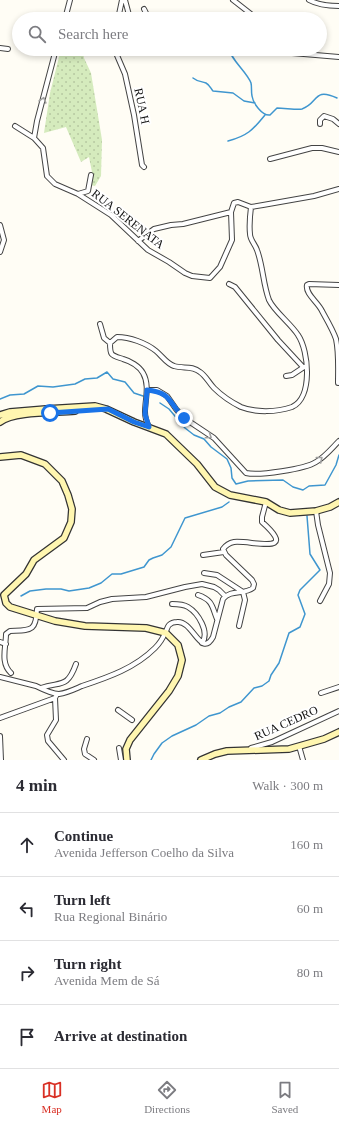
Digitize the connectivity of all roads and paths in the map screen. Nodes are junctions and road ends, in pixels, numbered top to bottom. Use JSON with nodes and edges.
{"nodes":[{"id":1,"x":70,"y":0,"type":"edge"},
{"id":2,"x":122,"y":0,"type":"edge"},
{"id":3,"x":125,"y":0,"type":"edge"},
{"id":4,"x":233,"y":0,"type":"edge"},
{"id":5,"x":309,"y":0,"type":"edge"},
{"id":6,"x":313,"y":1,"type":"edge"},
{"id":7,"x":339,"y":6,"type":"edge"},
{"id":8,"x":67,"y":12,"type":"edge"},
{"id":9,"x":119,"y":12,"type":"edge"},
{"id":10,"x":128,"y":12,"type":"edge"},
{"id":11,"x":248,"y":12,"type":"edge"},
{"id":12,"x":0,"y":48,"type":"edge"},
{"id":13,"x":8,"y":49,"type":"dead end"},
{"id":14,"x":54,"y":56,"type":"edge"},
{"id":15,"x":117,"y":56,"type":"edge"},
{"id":16,"x":327,"y":56,"type":"edge"},
{"id":17,"x":339,"y":57,"type":"edge"},
{"id":18,"x":320,"y":124,"type":"dead end"},
{"id":19,"x":339,"y":124,"type":"edge"},
{"id":20,"x":15,"y":126,"type":"dead end"},
{"id":21,"x":34,"y":138,"type":"junction"},
{"id":22,"x":339,"y":152,"type":"edge"},
{"id":23,"x":270,"y":158,"type":"dead end"},
{"id":24,"x":144,"y":167,"type":"dead end"},
{"id":25,"x":91,"y":175,"type":"dead end"},
{"id":26,"x":339,"y":190,"type":"edge"},
{"id":27,"x":78,"y":194,"type":"junction"},
{"id":28,"x":251,"y":207,"type":"junction"},
{"id":29,"x":231,"y":212,"type":"junction"},
{"id":30,"x":0,"y":225,"type":"edge"},
{"id":31,"x":138,"y":241,"type":"junction"},
{"id":32,"x":0,"y":252,"type":"edge"},
{"id":33,"x":229,"y":284,"type":"dead end"},
{"id":34,"x":339,"y":285,"type":"edge"},
{"id":35,"x":100,"y":324,"type":"dead end"},
{"id":36,"x":110,"y":342,"type":"junction"},
{"id":37,"x":304,"y":367,"type":"junction"},
{"id":38,"x":286,"y":376,"type":"dead end"},
{"id":39,"x":338,"y":383,"type":"dead end"},
{"id":40,"x":147,"y":390,"type":"junction"},
{"id":41,"x":95,"y":408,"type":"junction"},
{"id":42,"x":0,"y":416,"type":"edge"},
{"id":43,"x":0,"y":422,"type":"edge"},
{"id":44,"x":149,"y":427,"type":"junction"},
{"id":45,"x":339,"y":441,"type":"edge"},
{"id":46,"x":0,"y":456,"type":"edge"},
{"id":47,"x":266,"y":502,"type":"junction"},
{"id":48,"x":339,"y":502,"type":"edge"},
{"id":49,"x":316,"y":511,"type":"junction"},
{"id":50,"x":224,"y":552,"type":"junction"},
{"id":51,"x":204,"y":555,"type":"dead end"},
{"id":52,"x":204,"y":573,"type":"dead end"},
{"id":53,"x":243,"y":592,"type":"junction"},
{"id":54,"x":198,"y":595,"type":"dead end"},
{"id":55,"x":225,"y":596,"type":"junction"},
{"id":56,"x":320,"y":601,"type":"dead end"},
{"id":57,"x":172,"y":604,"type":"dead end"},
{"id":58,"x":37,"y":615,"type":"junction"},
{"id":59,"x":218,"y":620,"type":"junction"},
{"id":60,"x":239,"y":626,"type":"dead end"},
{"id":61,"x":166,"y":633,"type":"junction"},
{"id":62,"x":0,"y":642,"type":"edge"},
{"id":63,"x":202,"y":643,"type":"junction"},
{"id":64,"x":6,"y":644,"type":"junction"},
{"id":65,"x":76,"y":664,"type":"dead end"},
{"id":66,"x":11,"y":673,"type":"dead end"},
{"id":67,"x":0,"y":677,"type":"edge"},
{"id":68,"x":339,"y":686,"type":"edge"},
{"id":69,"x":40,"y":688,"type":"junction"},
{"id":70,"x":321,"y":693,"type":"dead end"},
{"id":71,"x":56,"y":696,"type":"junction"},
{"id":72,"x":118,"y":710,"type":"dead end"},
{"id":73,"x":339,"y":711,"type":"edge"},
{"id":74,"x":0,"y":718,"type":"edge"},
{"id":75,"x":132,"y":720,"type":"dead end"},
{"id":76,"x":339,"y":732,"type":"edge"},
{"id":77,"x":0,"y":736,"type":"edge"},
{"id":78,"x":87,"y":739,"type":"dead end"},
{"id":79,"x":299,"y":746,"type":"junction"},
{"id":80,"x":118,"y":748,"type":"dead end"},
{"id":81,"x":241,"y":751,"type":"junction"},
{"id":82,"x":1,"y":760,"type":"edge"},
{"id":83,"x":64,"y":760,"type":"edge"},
{"id":84,"x":94,"y":760,"type":"edge"},
{"id":85,"x":121,"y":760,"type":"edge"},
{"id":86,"x":127,"y":760,"type":"edge"},
{"id":87,"x":201,"y":760,"type":"edge"},
{"id":88,"x":303,"y":760,"type":"edge"}],
"edges":[{"from":1,"to":8,"type":"street"},
{"from":2,"to":9,"type":"street"},
{"from":3,"to":10,"type":"street"},
{"from":4,"to":11,"type":"street"},
{"from":5,"to":6,"type":"street"},
{"from":6,"to":7,"type":"street"},
{"from":12,"to":13,"type":"street"},
{"from":21,"to":14,"type":"street","one_way":true},
{"from":15,"to":24,"type":"street","name":"RUA H"},
{"from":16,"to":17,"type":"street"},
{"from":18,"to":19,"type":"street"},
{"from":20,"to":21,"type":"street"},
{"from":21,"to":27,"type":"street","name":"RUA SERENATA"},
{"from":22,"to":23,"type":"street"},
{"from":25,"to":27,"type":"street"},
{"from":26,"to":28,"type":"street"},
{"from":27,"to":31,"type":"street","name":"RUA SERENATA"},
{"from":28,"to":29,"type":"street"},
{"from":28,"to":37,"type":"street"},
{"from":29,"to":31,"type":"street"},
{"from":29,"to":31,"type":"street","name":"RUA SERENATA"},
{"from":30,"to":32,"type":"street"},
{"from":33,"to":37,"type":"street"},
{"from":34,"to":39,"type":"street"},
{"from":35,"to":36,"type":"street"},
{"from":36,"to":37,"type":"street"},
{"from":36,"to":40,"type":"street"},
{"from":37,"to":38,"type":"street"},
{"from":40,"to":44,"type":"street"},
{"from":40,"to":45,"type":"street","one_way":true},
{"from":41,"to":42,"type":"street"},
{"from":41,"to":43,"type":"street"},
{"from":41,"to":44,"type":"street"},
{"from":44,"to":47,"type":"street"},
{"from":46,"to":58,"type":"street"},
{"from":47,"to":49,"type":"street"},
{"from":47,"to":50,"type":"street"},
{"from":48,"to":49,"type":"street"},
{"from":49,"to":56,"type":"street"},
{"from":50,"to":51,"type":"street"},
{"from":50,"to":53,"type":"street"},
{"from":52,"to":53,"type":"street"},
{"from":53,"to":55,"type":"street"},
{"from":53,"to":60,"type":"street"},
{"from":54,"to":59,"type":"street"},
{"from":55,"to":58,"type":"street"},
{"from":55,"to":59,"type":"street"},
{"from":57,"to":63,"type":"street"},
{"from":58,"to":61,"type":"street"},
{"from":58,"to":64,"type":"street"},
{"from":59,"to":63,"type":"street"},
{"from":61,"to":63,"type":"street"},
{"from":61,"to":71,"type":"street"},
{"from":61,"to":86,"type":"street"},
{"from":62,"to":64,"type":"street"},
{"from":64,"to":66,"type":"street"},
{"from":65,"to":69,"type":"street"},
{"from":67,"to":69,"type":"street"},
{"from":68,"to":70,"type":"street"},
{"from":69,"to":71,"type":"street"},
{"from":71,"to":74,"type":"street"},
{"from":71,"to":83,"type":"street"},
{"from":72,"to":75,"type":"street"},
{"from":73,"to":81,"type":"street","name":"RUA CEDRO"},
{"from":76,"to":79,"type":"street"},
{"from":77,"to":82,"type":"street"},
{"from":78,"to":84,"type":"street"},
{"from":79,"to":81,"type":"street"},
{"from":79,"to":88,"type":"street"},
{"from":80,"to":85,"type":"street"},
{"from":81,"to":87,"type":"street"}]}
